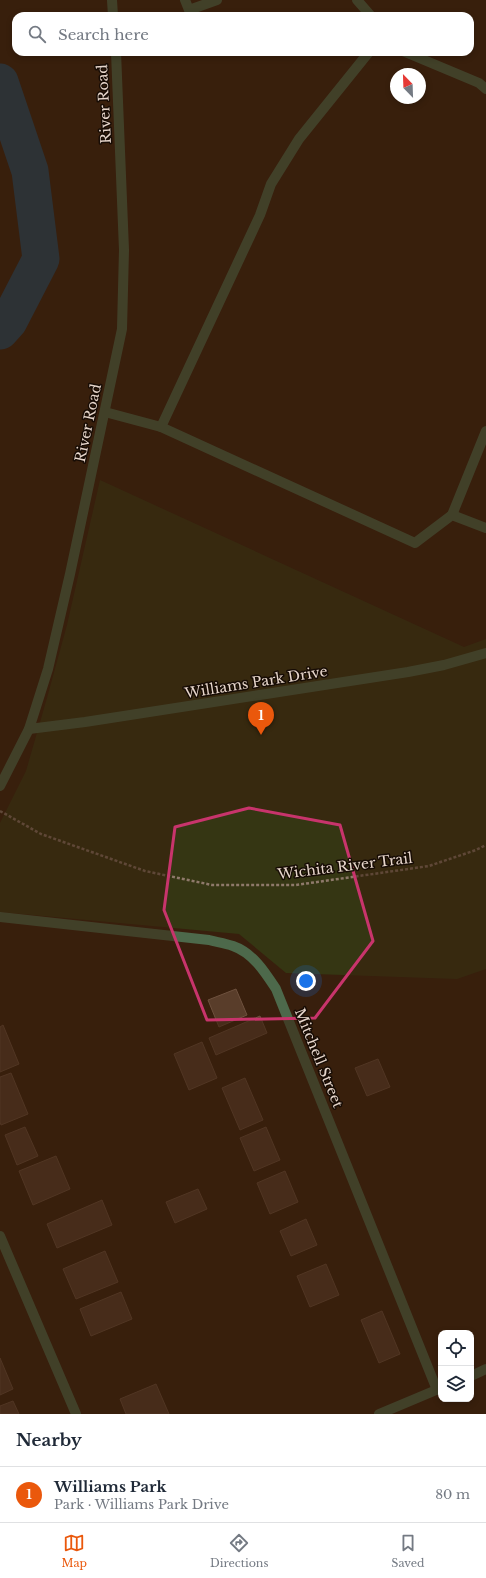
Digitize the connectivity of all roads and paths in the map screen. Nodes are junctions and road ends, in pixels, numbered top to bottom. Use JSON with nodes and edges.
{"nodes":[{"id":1,"x":112,"y":0,"type":"edge"},
{"id":2,"x":185,"y":0,"type":"edge"},
{"id":3,"x":217,"y":0,"type":"edge"},
{"id":4,"x":357,"y":0,"type":"edge"},
{"id":5,"x":113,"y":12,"type":"edge"},
{"id":6,"x":368,"y":12,"type":"edge"},
{"id":7,"x":116,"y":56,"type":"edge"},
{"id":8,"x":366,"y":56,"type":"edge"},
{"id":9,"x":415,"y":56,"type":"edge"},
{"id":10,"x":486,"y":89,"type":"edge"},
{"id":11,"x":105,"y":412,"type":"junction"},
{"id":12,"x":160,"y":427,"type":"junction"},
{"id":13,"x":486,"y":431,"type":"edge"},
{"id":14,"x":452,"y":515,"type":"junction"},
{"id":15,"x":486,"y":528,"type":"edge"},
{"id":16,"x":486,"y":653,"type":"edge"},
{"id":17,"x":29,"y":729,"type":"junction"},
{"id":18,"x":0,"y":786,"type":"edge"},
{"id":19,"x":0,"y":811,"type":"edge"},
{"id":20,"x":486,"y":845,"type":"edge"},
{"id":21,"x":0,"y":917,"type":"edge"},
{"id":22,"x":0,"y":1236,"type":"edge"},
{"id":23,"x":486,"y":1369,"type":"edge"},
{"id":24,"x":474,"y":1375,"type":"edge"},
{"id":25,"x":438,"y":1387,"type":"edge"},
{"id":26,"x":438,"y":1389,"type":"edge"},
{"id":27,"x":76,"y":1414,"type":"edge"},
{"id":28,"x":379,"y":1414,"type":"edge"}],
"edges":[{"from":1,"to":5,"type":"street"},
{"from":2,"to":3,"type":"street"},
{"from":4,"to":6,"type":"street"},
{"from":7,"to":11,"type":"street","name":"River Road"},
{"from":8,"to":12,"type":"street"},
{"from":9,"to":10,"type":"street"},
{"from":11,"to":12,"type":"street"},
{"from":11,"to":17,"type":"street","name":"River Road"},
{"from":12,"to":14,"type":"street"},
{"from":13,"to":14,"type":"street"},
{"from":14,"to":15,"type":"street"},
{"from":16,"to":17,"type":"street","name":"Williams Park Drive"},
{"from":17,"to":18,"type":"street","name":"River Road"},
{"from":19,"to":20,"type":"path","name":"Wichita River Trail"},
{"from":21,"to":25,"type":"street","name":"Mitchell Street"},
{"from":22,"to":27,"type":"street"},
{"from":23,"to":24,"type":"street"},
{"from":26,"to":28,"type":"street"}]}
